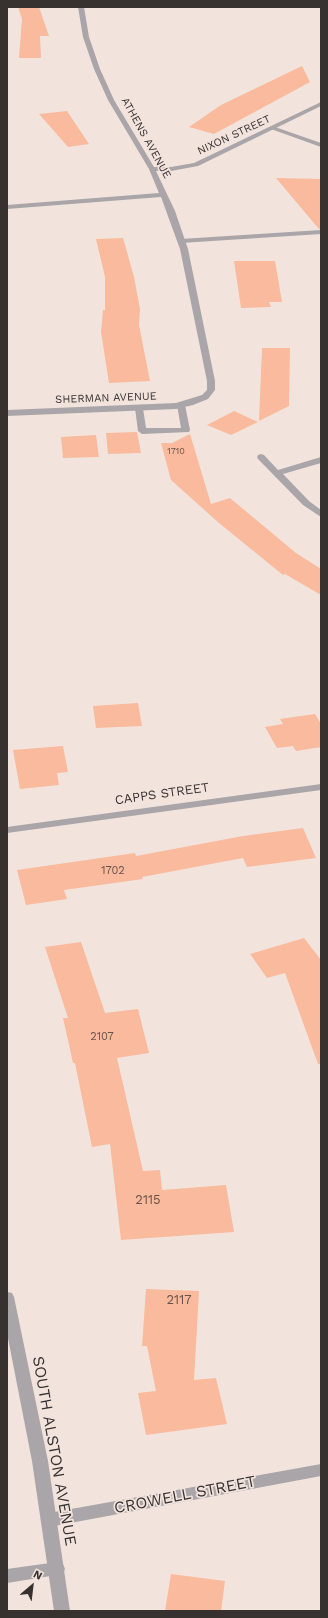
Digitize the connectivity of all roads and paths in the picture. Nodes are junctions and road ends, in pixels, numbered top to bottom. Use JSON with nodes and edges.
{"nodes":[{"id":1,"x":81,"y":7,"type":"edge"},
{"id":2,"x":321,"y":104,"type":"edge"},
{"id":3,"x":274,"y":128,"type":"junction"},
{"id":4,"x":321,"y":145,"type":"edge"},
{"id":5,"x":152,"y":169,"type":"junction"},
{"id":6,"x":164,"y":195,"type":"junction"},
{"id":7,"x":7,"y":207,"type":"edge"},
{"id":8,"x":321,"y":232,"type":"edge"},
{"id":9,"x":181,"y":241,"type":"junction"},
{"id":10,"x":205,"y":397,"type":"joint"},
{"id":11,"x":181,"y":405,"type":"junction"},
{"id":12,"x":139,"y":408,"type":"junction"},
{"id":13,"x":7,"y":413,"type":"edge"},
{"id":14,"x":261,"y":457,"type":"dead end"},
{"id":15,"x":321,"y":460,"type":"edge"},
{"id":16,"x":277,"y":473,"type":"junction"},
{"id":17,"x":321,"y":514,"type":"edge"},
{"id":18,"x":321,"y":787,"type":"edge"},
{"id":19,"x":7,"y":830,"type":"edge"},
{"id":20,"x":7,"y":1297,"type":"edge"},
{"id":21,"x":321,"y":1470,"type":"edge"},
{"id":22,"x":49,"y":1520,"type":"junction"},
{"id":23,"x":57,"y":1569,"type":"junction"},
{"id":24,"x":7,"y":1576,"type":"edge"},
{"id":25,"x":62,"y":1611,"type":"edge"}],
"edges":[{"from":1,"to":5,"type":"street","name":"ATHENS AVENUE"},
{"from":2,"to":3,"type":"street","name":"NIXON STREET"},
{"from":3,"to":4,"type":"street"},
{"from":3,"to":5,"type":"street","name":"NIXON STREET"},
{"from":5,"to":6,"type":"street","name":"ATHENS AVENUE"},
{"from":6,"to":7,"type":"street"},
{"from":6,"to":9,"type":"street","name":"ATHENS AVENUE"},
{"from":8,"to":9,"type":"street"},
{"from":9,"to":10,"type":"street","name":"ATHENS AVENUE"},
{"from":10,"to":11,"type":"street","name":"SHERMAN AVENUE"},
{"from":11,"to":12,"type":"street","name":"SHERMAN AVENUE"},
{"from":11,"to":12,"type":"street"},
{"from":12,"to":13,"type":"street","name":"SHERMAN AVENUE"},
{"from":14,"to":16,"type":"street"},
{"from":15,"to":16,"type":"street"},
{"from":16,"to":17,"type":"street"},
{"from":18,"to":19,"type":"street","name":"CAPPS STREET"},
{"from":20,"to":22,"type":"street","name":"SOUTH ALSTON AVENUE"},
{"from":21,"to":22,"type":"street","name":"CROWELL STREET"},
{"from":22,"to":23,"type":"street","name":"SOUTH ALSTON AVENUE"},
{"from":23,"to":24,"type":"street"},
{"from":23,"to":25,"type":"street","name":"SOUTH ALSTON AVENUE"}]}
